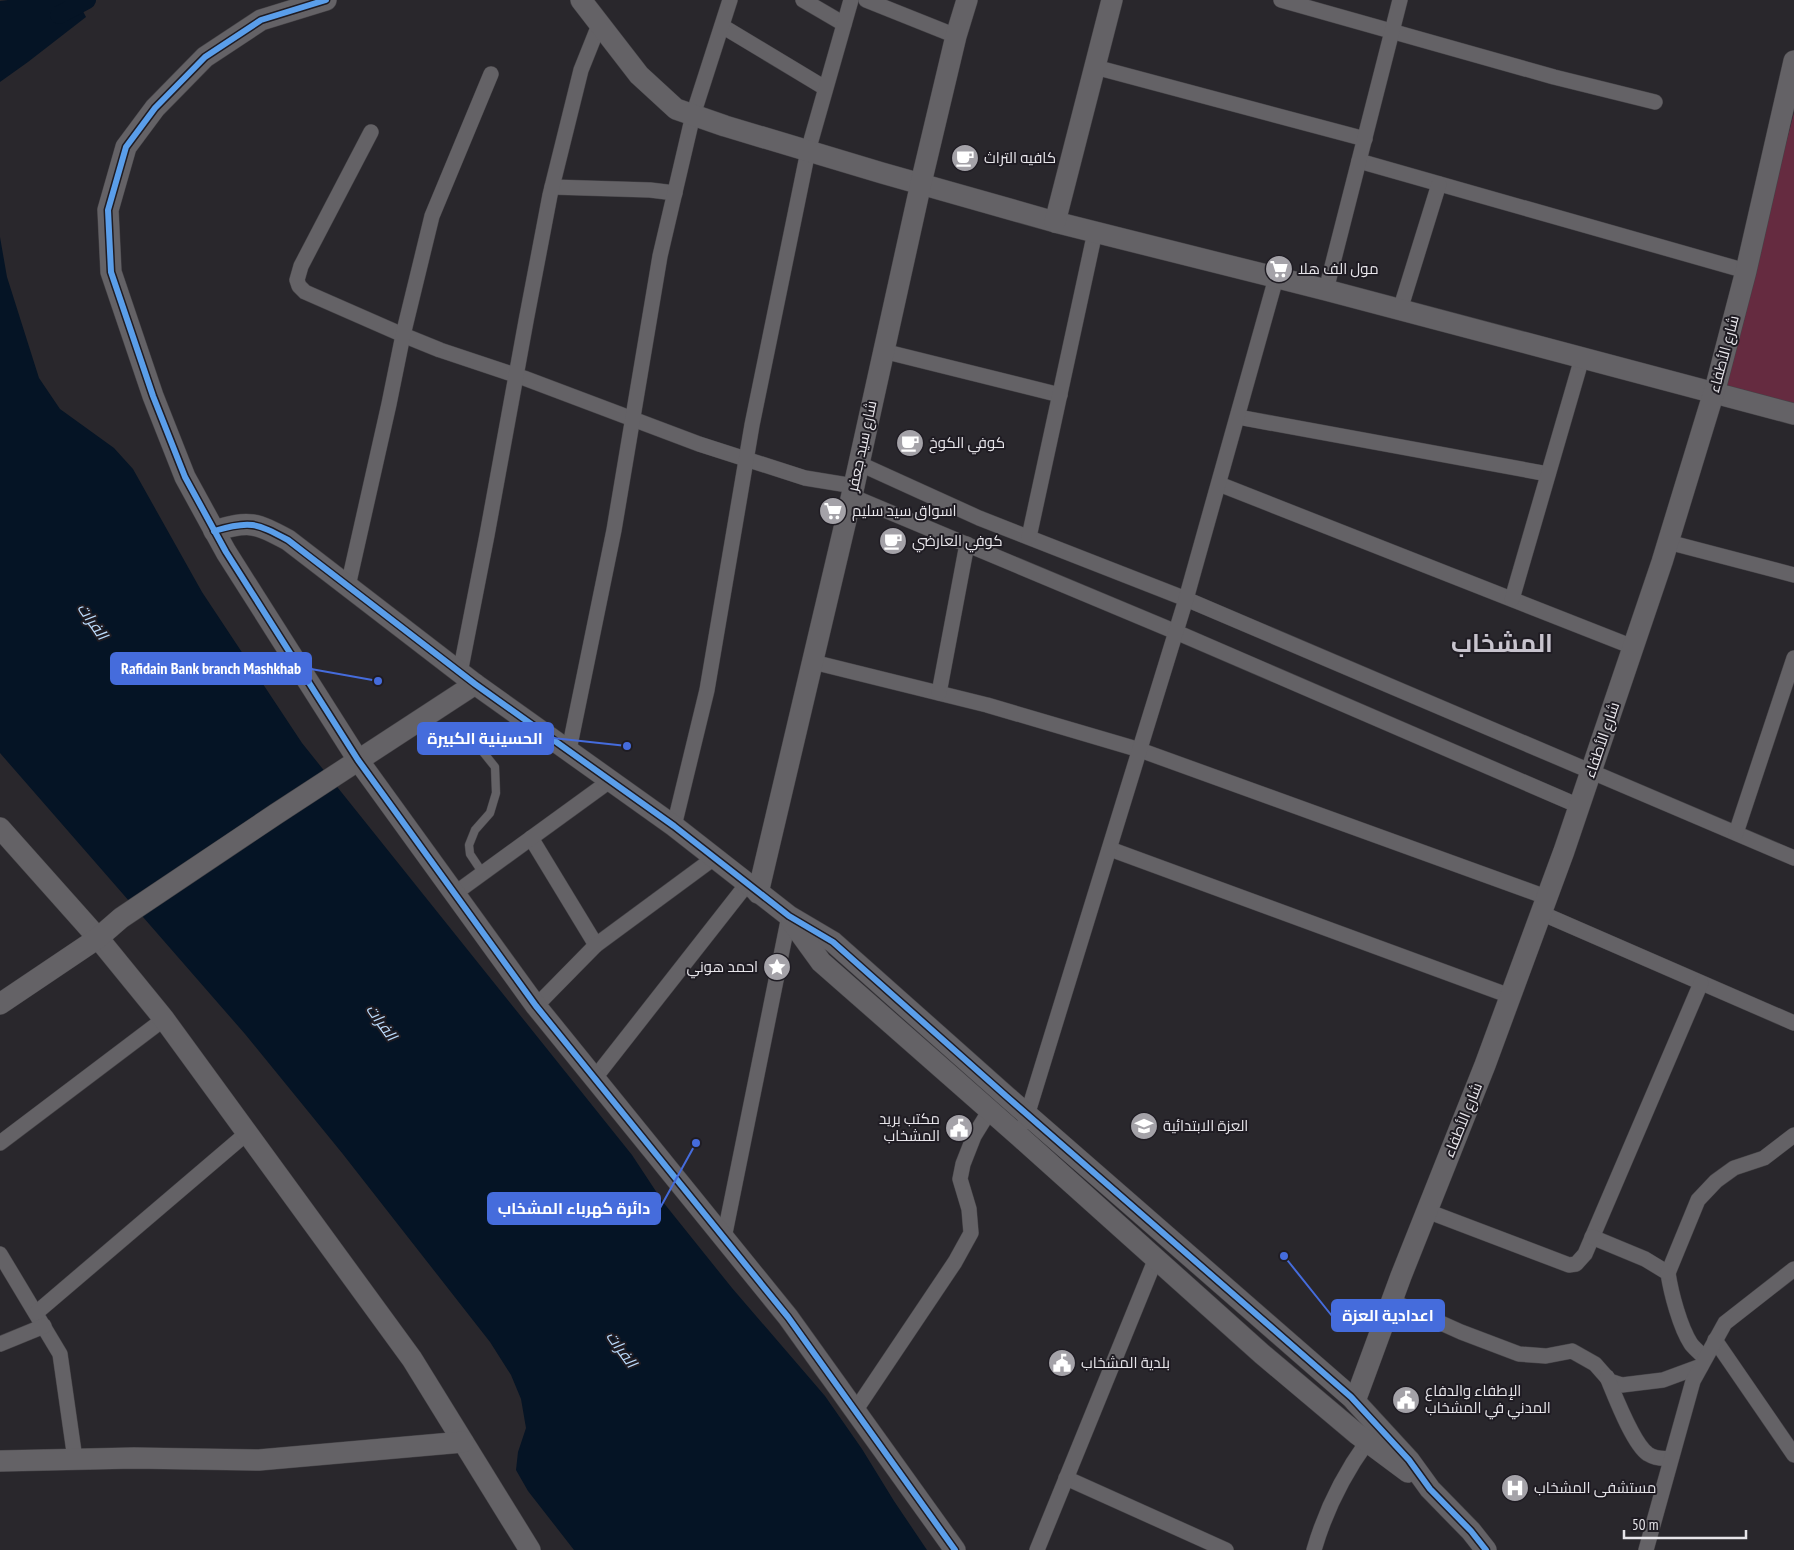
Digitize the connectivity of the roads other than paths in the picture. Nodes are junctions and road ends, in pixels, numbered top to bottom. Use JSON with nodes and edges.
{"nodes":[{"id":1,"x":326,"y":0,"type":"edge"},
{"id":2,"x":581,"y":0,"type":"edge"},
{"id":3,"x":730,"y":0,"type":"edge"},
{"id":4,"x":803,"y":0,"type":"edge"},
{"id":5,"x":851,"y":0,"type":"edge"},
{"id":6,"x":866,"y":0,"type":"edge"},
{"id":7,"x":967,"y":0,"type":"edge"},
{"id":8,"x":1112,"y":0,"type":"edge"},
{"id":9,"x":1281,"y":0,"type":"edge"},
{"id":10,"x":1400,"y":0,"type":"edge"},
{"id":11,"x":844,"y":24,"type":"junction"},
{"id":12,"x":600,"y":26,"type":"junction"},
{"id":13,"x":722,"y":26,"type":"junction"},
{"id":14,"x":1392,"y":31,"type":"junction"},
{"id":15,"x":956,"y":36,"type":"junction"},
{"id":16,"x":1794,"y":61,"type":"edge"},
{"id":17,"x":1095,"y":67,"type":"junction"},
{"id":18,"x":491,"y":74,"type":"dead end"},
{"id":19,"x":825,"y":88,"type":"junction"},
{"id":20,"x":1655,"y":102,"type":"dead end"},
{"id":21,"x":693,"y":115,"type":"junction"},
{"id":22,"x":371,"y":132,"type":"dead end"},
{"id":23,"x":1365,"y":139,"type":"junction"},
{"id":24,"x":808,"y":151,"type":"junction"},
{"id":25,"x":1360,"y":161,"type":"junction"},
{"id":26,"x":921,"y":183,"type":"junction"},
{"id":27,"x":1439,"y":184,"type":"junction"},
{"id":28,"x":552,"y":187,"type":"junction"},
{"id":29,"x":675,"y":193,"type":"junction"},
{"id":30,"x":1055,"y":222,"type":"junction"},
{"id":31,"x":1096,"y":232,"type":"junction"},
{"id":32,"x":1746,"y":271,"type":"junction"},
{"id":33,"x":1276,"y":278,"type":"junction"},
{"id":34,"x":1326,"y":290,"type":"junction"},
{"id":35,"x":1400,"y":310,"type":"junction"},
{"id":36,"x":402,"y":335,"type":"junction"},
{"id":37,"x":883,"y":351,"type":"junction"},
{"id":38,"x":1582,"y":358,"type":"junction"},
{"id":39,"x":517,"y":376,"type":"junction"},
{"id":40,"x":1713,"y":394,"type":"junction"},
{"id":41,"x":1060,"y":395,"type":"junction"},
{"id":42,"x":1794,"y":414,"type":"edge"},
{"id":43,"x":1238,"y":417,"type":"junction"},
{"id":44,"x":632,"y":419,"type":"junction"},
{"id":45,"x":746,"y":459,"type":"junction"},
{"id":46,"x":858,"y":463,"type":"junction"},
{"id":47,"x":1548,"y":474,"type":"junction"},
{"id":48,"x":1219,"y":484,"type":"junction"},
{"id":49,"x":852,"y":491,"type":"junction"},
{"id":50,"x":214,"y":531,"type":"junction"},
{"id":51,"x":1029,"y":537,"type":"junction"},
{"id":52,"x":1668,"y":542,"type":"junction"},
{"id":53,"x":967,"y":544,"type":"junction"},
{"id":54,"x":1794,"y":575,"type":"edge"},
{"id":55,"x":348,"y":586,"type":"junction"},
{"id":56,"x":1512,"y":598,"type":"junction"},
{"id":57,"x":1186,"y":599,"type":"junction"},
{"id":58,"x":1176,"y":632,"type":"junction"},
{"id":59,"x":1633,"y":647,"type":"junction"},
{"id":60,"x":1794,"y":658,"type":"edge"},
{"id":61,"x":813,"y":662,"type":"junction"},
{"id":62,"x":467,"y":678,"type":"junction"},
{"id":63,"x":939,"y":693,"type":"junction"},
{"id":64,"x":569,"y":750,"type":"junction"},
{"id":65,"x":1140,"y":750,"type":"junction"},
{"id":66,"x":483,"y":752,"type":"dead end"},
{"id":67,"x":358,"y":760,"type":"junction"},
{"id":68,"x":1591,"y":770,"type":"junction"},
{"id":69,"x":611,"y":780,"type":"junction"},
{"id":70,"x":1579,"y":806,"type":"junction"},
{"id":71,"x":674,"y":826,"type":"junction"},
{"id":72,"x":0,"y":828,"type":"edge"},
{"id":73,"x":1736,"y":833,"type":"junction"},
{"id":74,"x":531,"y":838,"type":"junction"},
{"id":75,"x":1110,"y":850,"type":"junction"},
{"id":76,"x":714,"y":858,"type":"junction"},
{"id":77,"x":1794,"y":858,"type":"edge"},
{"id":78,"x":482,"y":872,"type":"junction"},
{"id":79,"x":753,"y":888,"type":"junction"},
{"id":80,"x":454,"y":894,"type":"junction"},
{"id":81,"x":1544,"y":905,"type":"junction"},
{"id":82,"x":788,"y":916,"type":"junction"},
{"id":83,"x":98,"y":938,"type":"junction"},
{"id":84,"x":596,"y":945,"type":"junction"},
{"id":85,"x":1701,"y":983,"type":"junction"},
{"id":86,"x":1510,"y":996,"type":"junction"},
{"id":87,"x":0,"y":1004,"type":"edge"},
{"id":88,"x":536,"y":1006,"type":"junction"},
{"id":89,"x":164,"y":1019,"type":"junction"},
{"id":90,"x":1794,"y":1023,"type":"edge"},
{"id":91,"x":594,"y":1078,"type":"junction"},
{"id":92,"x":990,"y":1110,"type":"junction"},
{"id":93,"x":1028,"y":1115,"type":"junction"},
{"id":94,"x":247,"y":1133,"type":"junction"},
{"id":95,"x":1794,"y":1135,"type":"edge"},
{"id":96,"x":1019,"y":1136,"type":"junction"},
{"id":97,"x":0,"y":1143,"type":"edge"},
{"id":98,"x":1427,"y":1211,"type":"junction"},
{"id":99,"x":1592,"y":1237,"type":"junction"},
{"id":100,"x":724,"y":1238,"type":"junction"},
{"id":101,"x":0,"y":1254,"type":"edge"},
{"id":102,"x":1156,"y":1258,"type":"junction"},
{"id":103,"x":1794,"y":1269,"type":"edge"},
{"id":104,"x":1668,"y":1273,"type":"junction"},
{"id":105,"x":1392,"y":1301,"type":"junction"},
{"id":106,"x":40,"y":1319,"type":"junction"},
{"id":107,"x":1715,"y":1340,"type":"junction"},
{"id":108,"x":0,"y":1344,"type":"edge"},
{"id":109,"x":1703,"y":1362,"type":"junction"},
{"id":110,"x":1606,"y":1377,"type":"junction"},
{"id":111,"x":1355,"y":1402,"type":"junction"},
{"id":112,"x":855,"y":1412,"type":"junction"},
{"id":113,"x":463,"y":1442,"type":"junction"},
{"id":114,"x":1367,"y":1442,"type":"junction"},
{"id":115,"x":1794,"y":1455,"type":"edge"},
{"id":116,"x":1671,"y":1458,"type":"junction"},
{"id":117,"x":75,"y":1459,"type":"junction"},
{"id":118,"x":0,"y":1461,"type":"edge"},
{"id":119,"x":1066,"y":1478,"type":"junction"},
{"id":120,"x":1430,"y":1489,"type":"junction"},
{"id":121,"x":530,"y":1550,"type":"edge"},
{"id":122,"x":955,"y":1550,"type":"edge"},
{"id":123,"x":1037,"y":1550,"type":"edge"},
{"id":124,"x":1226,"y":1550,"type":"edge"},
{"id":125,"x":1314,"y":1550,"type":"edge"},
{"id":126,"x":1486,"y":1550,"type":"edge"},
{"id":127,"x":1646,"y":1550,"type":"edge"}],
"edges":[{"from":1,"to":50,"type":"street"},
{"from":2,"to":12,"type":"street"},
{"from":3,"to":13,"type":"street"},
{"from":4,"to":11,"type":"street"},
{"from":5,"to":11,"type":"street"},
{"from":6,"to":15,"type":"street"},
{"from":7,"to":15,"type":"street","name":"شارع سيد جعفر"},
{"from":8,"to":17,"type":"street"},
{"from":9,"to":14,"type":"street"},
{"from":10,"to":14,"type":"street"},
{"from":11,"to":19,"type":"street"},
{"from":12,"to":21,"type":"street"},
{"from":12,"to":28,"type":"street"},
{"from":13,"to":19,"type":"street"},
{"from":13,"to":21,"type":"street"},
{"from":14,"to":20,"type":"street"},
{"from":14,"to":23,"type":"street"},
{"from":15,"to":26,"type":"street","name":"شارع سيد جعفر"},
{"from":16,"to":32,"type":"street","name":"شارع الأطفاء"},
{"from":17,"to":23,"type":"street"},
{"from":17,"to":30,"type":"street"},
{"from":18,"to":36,"type":"street"},
{"from":19,"to":24,"type":"street"},
{"from":21,"to":24,"type":"street"},
{"from":21,"to":29,"type":"street"},
{"from":22,"to":36,"type":"street"},
{"from":23,"to":25,"type":"street"},
{"from":24,"to":26,"type":"street"},
{"from":24,"to":45,"type":"street"},
{"from":25,"to":27,"type":"street"},
{"from":25,"to":34,"type":"street"},
{"from":26,"to":30,"type":"street"},
{"from":26,"to":37,"type":"street","name":"شارع سيد جعفر"},
{"from":27,"to":32,"type":"street"},
{"from":27,"to":35,"type":"street"},
{"from":28,"to":29,"type":"street"},
{"from":28,"to":39,"type":"street"},
{"from":29,"to":44,"type":"street"},
{"from":30,"to":31,"type":"street"},
{"from":31,"to":33,"type":"street"},
{"from":31,"to":41,"type":"street"},
{"from":32,"to":40,"type":"street","name":"شارع الأطفاء"},
{"from":33,"to":34,"type":"street"},
{"from":33,"to":43,"type":"street"},
{"from":34,"to":35,"type":"street"},
{"from":35,"to":38,"type":"street"},
{"from":36,"to":39,"type":"street"},
{"from":36,"to":55,"type":"street"},
{"from":37,"to":41,"type":"street"},
{"from":37,"to":46,"type":"street","name":"شارع سيد جعفر"},
{"from":38,"to":40,"type":"street"},
{"from":38,"to":47,"type":"street"},
{"from":39,"to":44,"type":"street"},
{"from":39,"to":62,"type":"street"},
{"from":40,"to":42,"type":"street"},
{"from":40,"to":52,"type":"street","name":"شارع الأطفاء"},
{"from":41,"to":51,"type":"street"},
{"from":43,"to":47,"type":"street"},
{"from":43,"to":48,"type":"street"},
{"from":44,"to":45,"type":"street"},
{"from":44,"to":64,"type":"street"},
{"from":45,"to":49,"type":"street"},
{"from":45,"to":71,"type":"street"},
{"from":46,"to":49,"type":"street","name":"شارع سيد جعفر"},
{"from":46,"to":51,"type":"street"},
{"from":47,"to":56,"type":"street"},
{"from":48,"to":56,"type":"street"},
{"from":48,"to":57,"type":"street"},
{"from":49,"to":53,"type":"street"},
{"from":49,"to":61,"type":"street","name":"شارع سيد جعفر"},
{"from":50,"to":55,"type":"street"},
{"from":50,"to":67,"type":"street"},
{"from":51,"to":57,"type":"street"},
{"from":52,"to":54,"type":"street"},
{"from":52,"to":59,"type":"street","name":"شارع الأطفاء"},
{"from":53,"to":58,"type":"street"},
{"from":53,"to":63,"type":"street"},
{"from":55,"to":62,"type":"street"},
{"from":56,"to":59,"type":"street"},
{"from":57,"to":58,"type":"street"},
{"from":57,"to":68,"type":"street"},
{"from":58,"to":65,"type":"street"},
{"from":58,"to":70,"type":"street"},
{"from":59,"to":68,"type":"street","name":"شارع الأطفاء"},
{"from":60,"to":73,"type":"street"},
{"from":61,"to":63,"type":"street"},
{"from":61,"to":79,"type":"street","name":"شارع سيد جعفر"},
{"from":62,"to":64,"type":"street"},
{"from":62,"to":67,"type":"street"},
{"from":63,"to":65,"type":"street"},
{"from":64,"to":69,"type":"street"},
{"from":65,"to":75,"type":"street"},
{"from":65,"to":81,"type":"street"},
{"from":66,"to":78,"type":"lane"},
{"from":67,"to":80,"type":"street"},
{"from":67,"to":83,"type":"street"},
{"from":68,"to":70,"type":"street","name":"شارع الأطفاء"},
{"from":68,"to":73,"type":"street"},
{"from":69,"to":71,"type":"street"},
{"from":69,"to":74,"type":"street"},
{"from":70,"to":81,"type":"street","name":"شارع الأطفاء"},
{"from":71,"to":76,"type":"street"},
{"from":72,"to":83,"type":"street"},
{"from":73,"to":77,"type":"street"},
{"from":74,"to":78,"type":"street"},
{"from":74,"to":84,"type":"street"},
{"from":75,"to":86,"type":"street"},
{"from":75,"to":93,"type":"street"},
{"from":76,"to":79,"type":"street"},
{"from":76,"to":84,"type":"street"},
{"from":78,"to":80,"type":"street"},
{"from":79,"to":82,"type":"street"},
{"from":79,"to":91,"type":"street"},
{"from":80,"to":88,"type":"street"},
{"from":81,"to":85,"type":"street"},
{"from":81,"to":86,"type":"street","name":"شارع الأطفاء"},
{"from":82,"to":92,"type":"street"},
{"from":82,"to":93,"type":"street"},
{"from":82,"to":100,"type":"street"},
{"from":83,"to":87,"type":"street"},
{"from":83,"to":89,"type":"street"},
{"from":84,"to":88,"type":"street"},
{"from":85,"to":90,"type":"street"},
{"from":85,"to":99,"type":"street"},
{"from":86,"to":98,"type":"street","name":"شارع الأطفاء"},
{"from":88,"to":91,"type":"street"},
{"from":89,"to":94,"type":"street"},
{"from":89,"to":97,"type":"street"},
{"from":91,"to":100,"type":"street"},
{"from":92,"to":96,"type":"street"},
{"from":92,"to":112,"type":"street"},
{"from":93,"to":96,"type":"street"},
{"from":93,"to":111,"type":"street"},
{"from":94,"to":106,"type":"street"},
{"from":94,"to":113,"type":"street"},
{"from":95,"to":104,"type":"street"},
{"from":96,"to":102,"type":"street"},
{"from":98,"to":99,"type":"street"},
{"from":98,"to":105,"type":"street","name":"شارع الأطفاء"},
{"from":99,"to":104,"type":"street"},
{"from":100,"to":112,"type":"street"},
{"from":101,"to":106,"type":"street"},
{"from":102,"to":114,"type":"street"},
{"from":102,"to":119,"type":"street"},
{"from":103,"to":107,"type":"street"},
{"from":104,"to":109,"type":"street"},
{"from":105,"to":110,"type":"street"},
{"from":105,"to":111,"type":"street","name":"شارع الأطفاء"},
{"from":106,"to":108,"type":"street"},
{"from":106,"to":117,"type":"street"},
{"from":107,"to":109,"type":"street"},
{"from":107,"to":115,"type":"street"},
{"from":109,"to":110,"type":"street"},
{"from":109,"to":116,"type":"street"},
{"from":110,"to":116,"type":"street"},
{"from":111,"to":120,"type":"street"},
{"from":112,"to":122,"type":"street"},
{"from":113,"to":117,"type":"street"},
{"from":113,"to":121,"type":"street"},
{"from":114,"to":120,"type":"street"},
{"from":114,"to":125,"type":"street"},
{"from":116,"to":127,"type":"street"},
{"from":117,"to":118,"type":"street"},
{"from":119,"to":123,"type":"street"},
{"from":119,"to":124,"type":"street"},
{"from":120,"to":126,"type":"street"}]}
